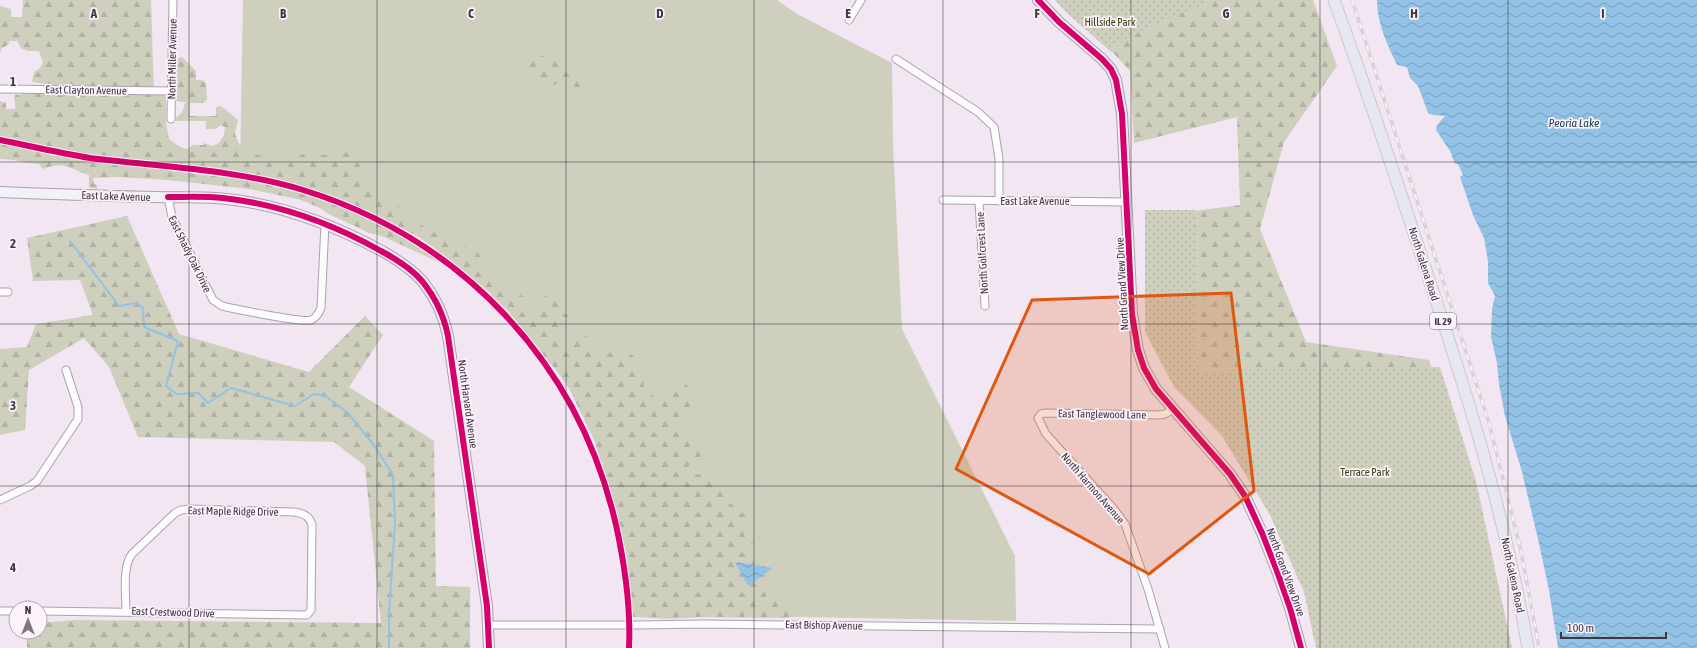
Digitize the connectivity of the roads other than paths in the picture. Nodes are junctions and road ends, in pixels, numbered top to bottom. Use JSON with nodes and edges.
{"nodes":[{"id":1,"x":173,"y":0,"type":"edge"},
{"id":2,"x":861,"y":0,"type":"edge"},
{"id":3,"x":1038,"y":0,"type":"edge"},
{"id":4,"x":1334,"y":0,"type":"edge"},
{"id":5,"x":849,"y":20,"type":"dead end"},
{"id":6,"x":896,"y":59,"type":"dead end"},
{"id":7,"x":0,"y":88,"type":"edge"},
{"id":8,"x":172,"y":91,"type":"junction"},
{"id":9,"x":172,"y":119,"type":"dead end"},
{"id":10,"x":0,"y":192,"type":"edge"},
{"id":11,"x":168,"y":197,"type":"junction"},
{"id":12,"x":943,"y":200,"type":"dead end"},
{"id":13,"x":979,"y":201,"type":"junction"},
{"id":14,"x":999,"y":201,"type":"junction"},
{"id":15,"x":1127,"y":202,"type":"junction"},
{"id":16,"x":325,"y":224,"type":"junction"},
{"id":17,"x":985,"y":306,"type":"dead end"},
{"id":18,"x":66,"y":370,"type":"dead end"},
{"id":19,"x":1173,"y":409,"type":"junction"},
{"id":20,"x":1040,"y":424,"type":"joint"},
{"id":21,"x":0,"y":500,"type":"edge"},
{"id":22,"x":48,"y":611,"type":"edge"},
{"id":23,"x":126,"y":611,"type":"junction"},
{"id":24,"x":307,"y":615,"type":"joint"},
{"id":25,"x":489,"y":625,"type":"junction"},
{"id":26,"x":1160,"y":629,"type":"junction"},
{"id":27,"x":489,"y":648,"type":"edge"},
{"id":28,"x":1165,"y":648,"type":"edge"},
{"id":29,"x":1301,"y":648,"type":"edge"},
{"id":30,"x":1528,"y":648,"type":"edge"}],
"edges":[{"from":1,"to":8,"type":"street","name":"North Miller Avenue"},
{"from":2,"to":5,"type":"street"},
{"from":3,"to":15,"type":"street","name":"North Grand View Drive"},
{"from":4,"to":30,"type":"main road","name":"North Galena Road","number":"IL 29"},
{"from":6,"to":14,"type":"street"},
{"from":7,"to":8,"type":"street","name":"East Clayton Avenue"},
{"from":8,"to":9,"type":"street","name":"North Miller Avenue"},
{"from":10,"to":11,"type":"street","name":"East Lake Avenue"},
{"from":11,"to":16,"type":"street","name":"East Lake Avenue"},
{"from":11,"to":16,"type":"street","name":"East Shady Oak Drive"},
{"from":12,"to":13,"type":"street","name":"East Lake Avenue"},
{"from":13,"to":14,"type":"street","name":"East Lake Avenue"},
{"from":13,"to":17,"type":"street","name":"North Golfcrest Lane"},
{"from":14,"to":15,"type":"street","name":"East Lake Avenue"},
{"from":15,"to":19,"type":"street","name":"North Grand View Drive"},
{"from":16,"to":25,"type":"street","name":"North Harvard Avenue"},
{"from":18,"to":21,"type":"street"},
{"from":19,"to":20,"type":"street","name":"East Tanglewood Lane"},
{"from":19,"to":29,"type":"street","name":"North Grand View Drive"},
{"from":20,"to":26,"type":"street","name":"North Harmon Avenue"},
{"from":22,"to":23,"type":"street","name":"East Crestwood Drive"},
{"from":23,"to":24,"type":"street","name":"East Crestwood Drive"},
{"from":23,"to":24,"type":"street","name":"East Maple Ridge Drive"},
{"from":25,"to":26,"type":"street","name":"East Bishop Avenue"},
{"from":25,"to":27,"type":"street","name":"North Harvard Avenue"},
{"from":26,"to":28,"type":"street","name":"North Harmon Avenue"}]}
